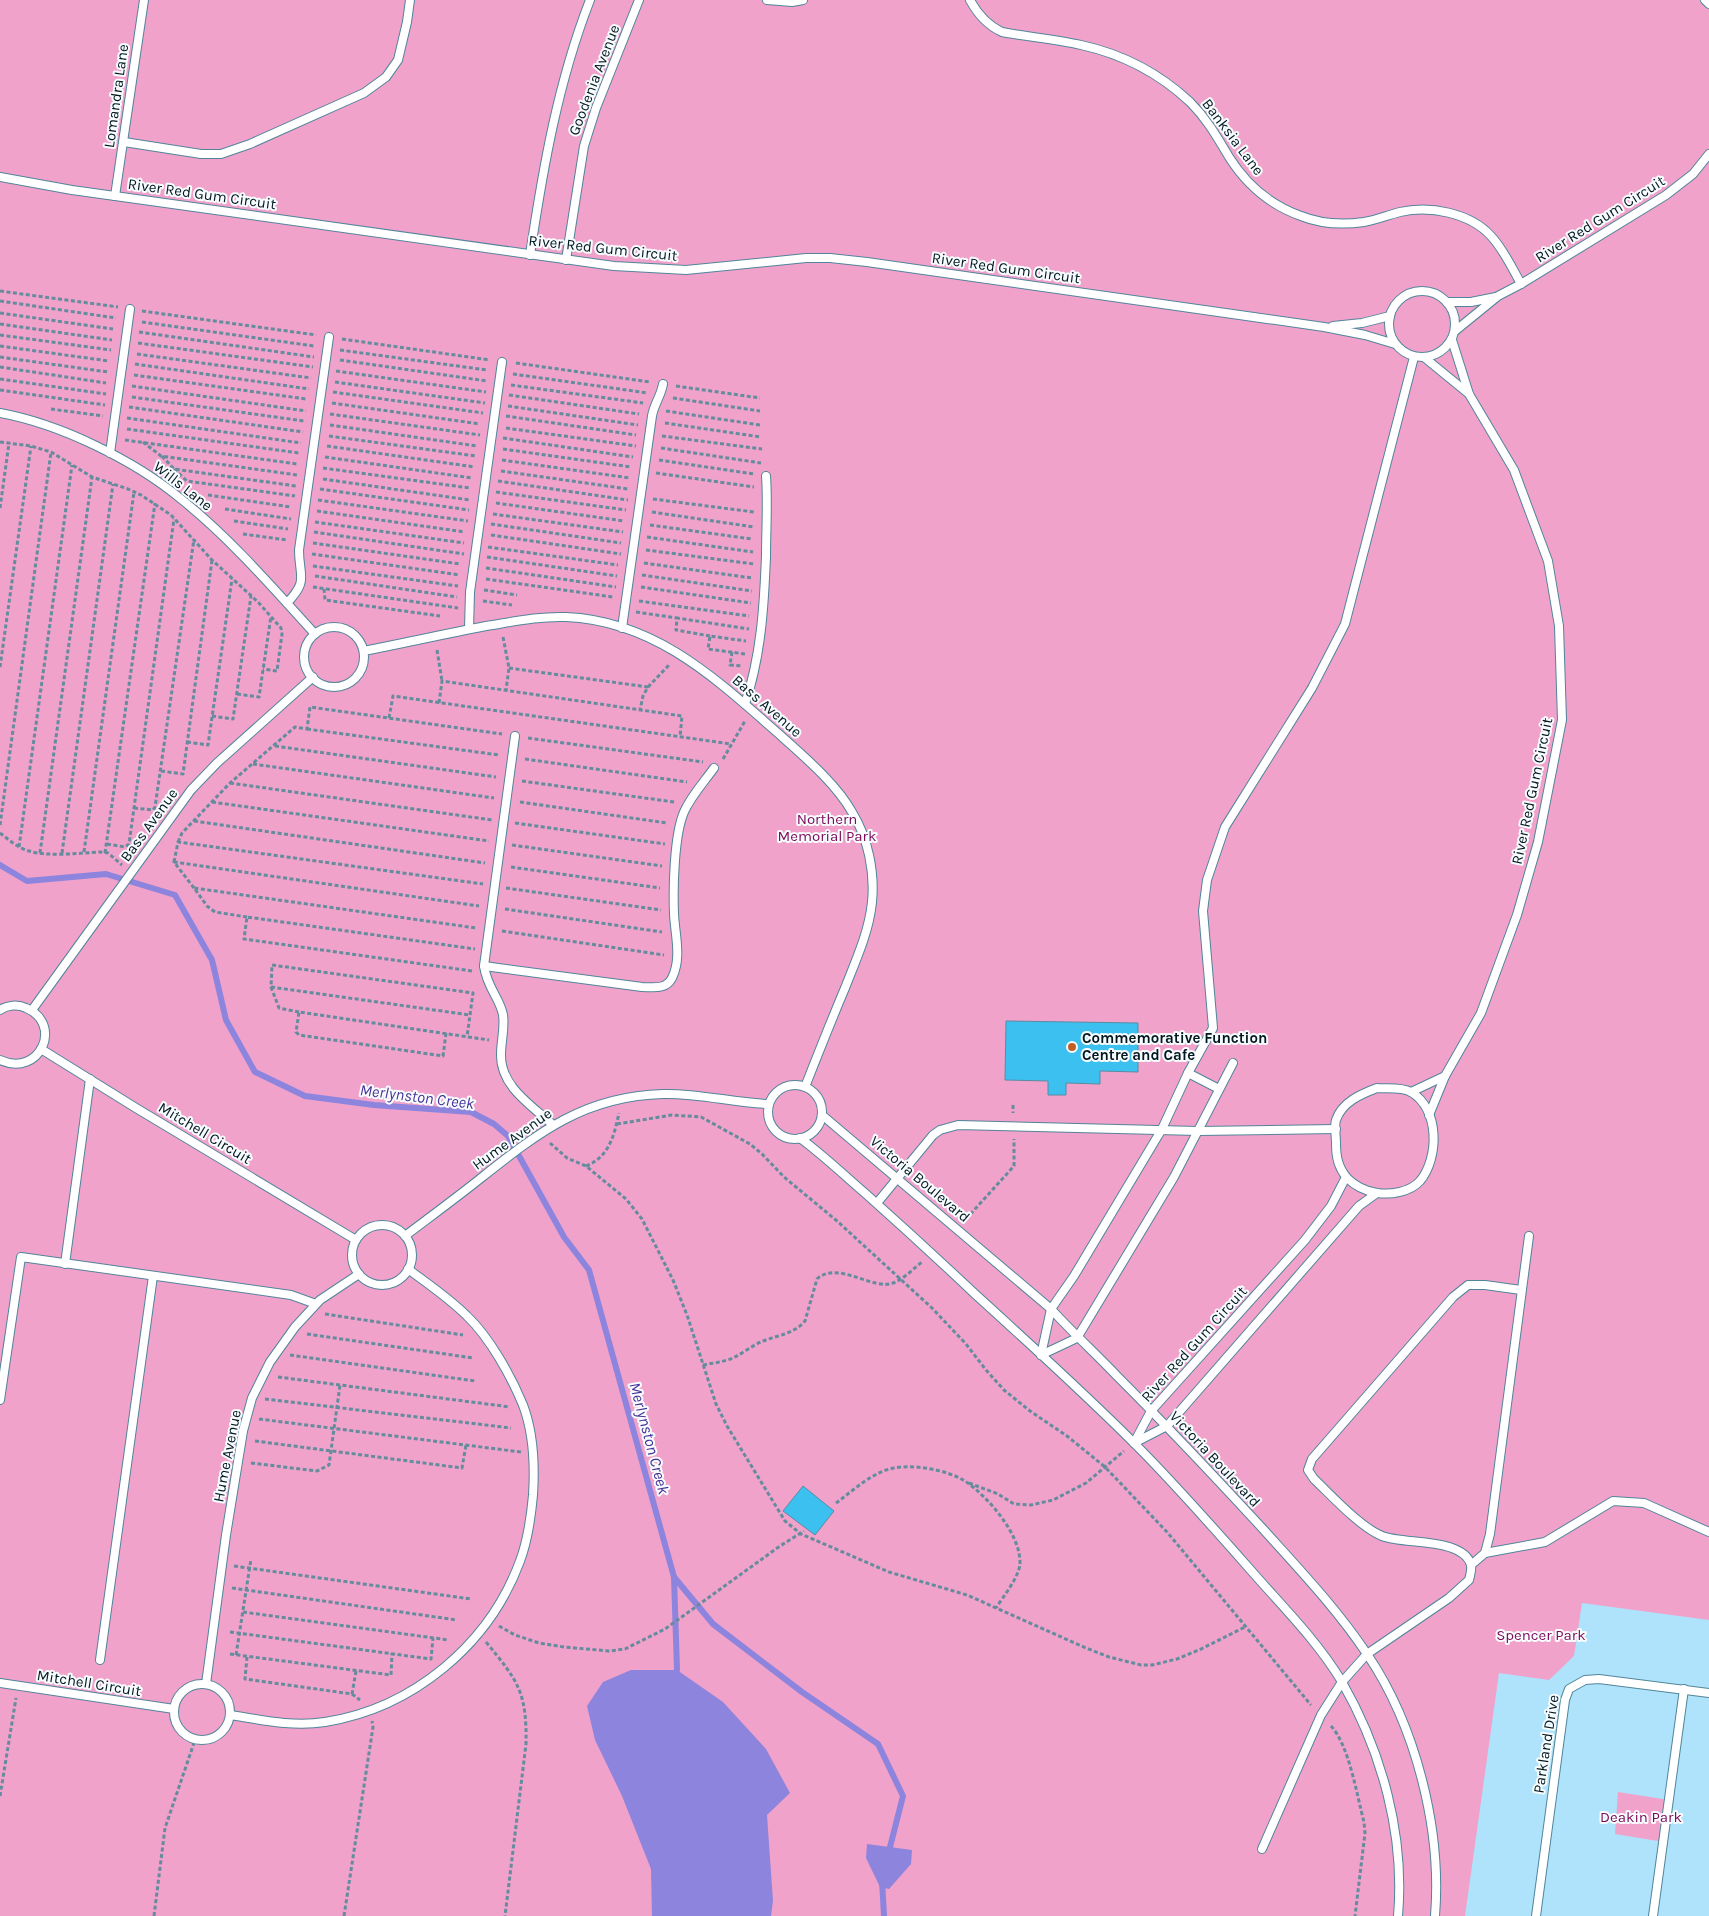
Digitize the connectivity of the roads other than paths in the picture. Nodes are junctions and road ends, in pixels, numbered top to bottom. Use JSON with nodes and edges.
{"nodes":[{"id":1,"x":144,"y":0,"type":"edge"},
{"id":2,"x":410,"y":0,"type":"edge"},
{"id":3,"x":590,"y":0,"type":"edge"},
{"id":4,"x":639,"y":0,"type":"edge"},
{"id":5,"x":767,"y":0,"type":"edge"},
{"id":6,"x":803,"y":0,"type":"edge"},
{"id":7,"x":970,"y":0,"type":"edge"},
{"id":8,"x":1706,"y":0,"type":"edge"},
{"id":9,"x":1709,"y":4,"type":"edge"},
{"id":10,"x":124,"y":142,"type":"junction"},
{"id":11,"x":1709,"y":154,"type":"edge"},
{"id":12,"x":0,"y":177,"type":"edge"},
{"id":13,"x":115,"y":196,"type":"junction"},
{"id":14,"x":530,"y":255,"type":"junction"},
{"id":15,"x":566,"y":260,"type":"junction"},
{"id":16,"x":1522,"y":284,"type":"junction"},
{"id":17,"x":1498,"y":296,"type":"junction"},
{"id":18,"x":1447,"y":302,"type":"junction"},
{"id":19,"x":130,"y":309,"type":"road end"},
{"id":20,"x":1390,"y":316,"type":"junction"},
{"id":21,"x":1324,"y":327,"type":"junction"},
{"id":22,"x":1455,"y":331,"type":"junction"},
{"id":23,"x":329,"y":337,"type":"road end"},
{"id":24,"x":1452,"y":340,"type":"junction"},
{"id":25,"x":1396,"y":344,"type":"junction"},
{"id":26,"x":1414,"y":356,"type":"junction"},
{"id":27,"x":1425,"y":358,"type":"junction"},
{"id":28,"x":502,"y":362,"type":"road end"},
{"id":29,"x":663,"y":384,"type":"road end"},
{"id":30,"x":1469,"y":394,"type":"junction"},
{"id":31,"x":0,"y":413,"type":"edge"},
{"id":32,"x":110,"y":453,"type":"junction"},
{"id":33,"x":766,"y":476,"type":"road end"},
{"id":34,"x":287,"y":603,"type":"junction"},
{"id":35,"x":622,"y":628,"type":"junction"},
{"id":36,"x":469,"y":630,"type":"junction"},
{"id":37,"x":315,"y":634,"type":"junction"},
{"id":38,"x":364,"y":651,"type":"junction"},
{"id":39,"x":313,"y":677,"type":"junction"},
{"id":40,"x":748,"y":707,"type":"junction"},
{"id":41,"x":515,"y":736,"type":"road end"},
{"id":42,"x":714,"y":768,"type":"road end"},
{"id":43,"x":485,"y":969,"type":"junction"},
{"id":44,"x":0,"y":1010,"type":"edge"},
{"id":45,"x":32,"y":1010,"type":"junction"},
{"id":46,"x":42,"y":1049,"type":"junction"},
{"id":47,"x":0,"y":1060,"type":"edge"},
{"id":48,"x":1233,"y":1063,"type":"dead end"},
{"id":49,"x":1188,"y":1073,"type":"junction"},
{"id":50,"x":1445,"y":1076,"type":"junction"},
{"id":51,"x":90,"y":1079,"type":"junction"},
{"id":52,"x":804,"y":1087,"type":"junction"},
{"id":53,"x":1219,"y":1089,"type":"junction"},
{"id":54,"x":1411,"y":1092,"type":"junction"},
{"id":55,"x":769,"y":1104,"type":"junction"},
{"id":56,"x":822,"y":1115,"type":"junction"},
{"id":57,"x":1429,"y":1115,"type":"junction"},
{"id":58,"x":553,"y":1125,"type":"junction"},
{"id":59,"x":1162,"y":1129,"type":"junction"},
{"id":60,"x":1336,"y":1129,"type":"junction"},
{"id":61,"x":1198,"y":1131,"type":"junction"},
{"id":62,"x":800,"y":1138,"type":"junction"},
{"id":63,"x":1346,"y":1177,"type":"junction"},
{"id":64,"x":898,"y":1178,"type":"junction"},
{"id":65,"x":1377,"y":1193,"type":"junction"},
{"id":66,"x":877,"y":1204,"type":"junction"},
{"id":67,"x":405,"y":1236,"type":"junction"},
{"id":68,"x":1529,"y":1236,"type":"dead end"},
{"id":69,"x":356,"y":1240,"type":"junction"},
{"id":70,"x":65,"y":1264,"type":"junction"},
{"id":71,"x":408,"y":1269,"type":"junction"},
{"id":72,"x":358,"y":1274,"type":"junction"},
{"id":73,"x":153,"y":1276,"type":"junction"},
{"id":74,"x":1522,"y":1290,"type":"junction"},
{"id":75,"x":316,"y":1304,"type":"junction"},
{"id":76,"x":1051,"y":1309,"type":"junction"},
{"id":77,"x":1077,"y":1338,"type":"junction"},
{"id":78,"x":1041,"y":1355,"type":"junction"},
{"id":79,"x":0,"y":1400,"type":"edge"},
{"id":80,"x":1151,"y":1411,"type":"junction"},
{"id":81,"x":1167,"y":1426,"type":"junction"},
{"id":82,"x":1134,"y":1443,"type":"junction"},
{"id":83,"x":1709,"y":1532,"type":"edge"},
{"id":84,"x":1485,"y":1553,"type":"junction"},
{"id":85,"x":1471,"y":1565,"type":"junction"},
{"id":86,"x":1367,"y":1654,"type":"junction"},
{"id":87,"x":100,"y":1660,"type":"dead end"},
{"id":88,"x":1342,"y":1682,"type":"junction"},
{"id":89,"x":0,"y":1683,"type":"edge"},
{"id":90,"x":206,"y":1684,"type":"junction"},
{"id":91,"x":1684,"y":1689,"type":"junction"},
{"id":92,"x":1709,"y":1693,"type":"edge"},
{"id":93,"x":174,"y":1710,"type":"junction"},
{"id":94,"x":231,"y":1715,"type":"junction"},
{"id":95,"x":1262,"y":1849,"type":"dead end"},
{"id":96,"x":1398,"y":1916,"type":"edge"},
{"id":97,"x":1434,"y":1916,"type":"edge"},
{"id":98,"x":1536,"y":1916,"type":"edge"},
{"id":99,"x":1653,"y":1916,"type":"edge"}],
"edges":[{"from":1,"to":10,"type":"lane","name":"Lomandra Lane"},
{"from":2,"to":10,"type":"lane"},
{"from":3,"to":14,"type":"lane","name":"Goodenia Avenue"},
{"from":4,"to":15,"type":"lane","name":"Goodenia Avenue"},
{"from":5,"to":6,"type":"lane"},
{"from":7,"to":16,"type":"lane","name":"Banksia Lane"},
{"from":8,"to":9,"type":"lane"},
{"from":10,"to":13,"type":"lane","name":"Lomandra Lane"},
{"from":11,"to":16,"type":"lane","name":"River Red Gum Circuit"},
{"from":12,"to":13,"type":"lane","name":"River Red Gum Circuit"},
{"from":13,"to":14,"type":"lane","name":"River Red Gum Circuit"},
{"from":14,"to":15,"type":"lane","name":"River Red Gum Circuit"},
{"from":15,"to":21,"type":"lane","name":"River Red Gum Circuit"},
{"from":16,"to":17,"type":"lane","name":"River Red Gum Circuit"},
{"from":17,"to":18,"type":"lane","name":"River Red Gum Circuit"},
{"from":17,"to":22,"type":"lane","name":"River Red Gum Circuit"},
{"from":18,"to":20,"type":"lane"},
{"from":18,"to":22,"type":"lane"},
{"from":19,"to":32,"type":"lane"},
{"from":20,"to":21,"type":"lane","name":"River Red Gum Circuit"},
{"from":20,"to":25,"type":"lane"},
{"from":21,"to":25,"type":"lane","name":"River Red Gum Circuit"},
{"from":22,"to":24,"type":"lane"},
{"from":23,"to":34,"type":"lane"},
{"from":24,"to":27,"type":"lane"},
{"from":24,"to":30,"type":"lane","name":"River Red Gum Circuit"},
{"from":25,"to":26,"type":"lane"},
{"from":26,"to":27,"type":"lane"},
{"from":26,"to":49,"type":"lane"},
{"from":27,"to":30,"type":"lane","name":"River Red Gum Circuit"},
{"from":28,"to":36,"type":"lane"},
{"from":29,"to":35,"type":"lane"},
{"from":30,"to":50,"type":"lane","name":"River Red Gum Circuit"},
{"from":31,"to":32,"type":"lane","name":"Wills Lane"},
{"from":32,"to":34,"type":"lane","name":"Wills Lane"},
{"from":33,"to":40,"type":"lane"},
{"from":34,"to":37,"type":"lane","name":"Wills Lane"},
{"from":35,"to":36,"type":"lane","name":"Bass Avenue"},
{"from":35,"to":40,"type":"lane","name":"Bass Avenue"},
{"from":36,"to":38,"type":"lane","name":"Bass Avenue"},
{"from":37,"to":38,"type":"lane"},
{"from":37,"to":39,"type":"lane"},
{"from":38,"to":39,"type":"lane"},
{"from":39,"to":45,"type":"lane","name":"Bass Avenue"},
{"from":40,"to":52,"type":"lane","name":"Bass Avenue"},
{"from":41,"to":43,"type":"lane"},
{"from":42,"to":43,"type":"lane"},
{"from":43,"to":58,"type":"lane"},
{"from":44,"to":45,"type":"lane"},
{"from":45,"to":46,"type":"lane"},
{"from":46,"to":47,"type":"lane"},
{"from":46,"to":51,"type":"lane","name":"Mitchell Circuit"},
{"from":48,"to":53,"type":"lane"},
{"from":49,"to":53,"type":"lane"},
{"from":49,"to":59,"type":"lane"},
{"from":50,"to":54,"type":"lane"},
{"from":50,"to":57,"type":"lane","name":"River Red Gum Circuit"},
{"from":51,"to":69,"type":"lane","name":"Mitchell Circuit"},
{"from":51,"to":70,"type":"lane"},
{"from":52,"to":55,"type":"lane"},
{"from":52,"to":56,"type":"lane"},
{"from":53,"to":61,"type":"lane"},
{"from":54,"to":57,"type":"lane"},
{"from":54,"to":60,"type":"lane"},
{"from":55,"to":58,"type":"lane","name":"Hume Avenue"},
{"from":55,"to":62,"type":"lane"},
{"from":56,"to":62,"type":"lane"},
{"from":56,"to":64,"type":"lane","name":"Victoria Boulevard"},
{"from":57,"to":65,"type":"lane"},
{"from":58,"to":67,"type":"lane","name":"Hume Avenue"},
{"from":59,"to":61,"type":"lane"},
{"from":59,"to":64,"type":"lane"},
{"from":59,"to":76,"type":"lane"},
{"from":60,"to":61,"type":"lane"},
{"from":60,"to":63,"type":"lane"},
{"from":61,"to":77,"type":"lane"},
{"from":62,"to":66,"type":"lane"},
{"from":63,"to":65,"type":"lane"},
{"from":63,"to":80,"type":"lane","name":"River Red Gum Circuit"},
{"from":64,"to":66,"type":"lane"},
{"from":64,"to":76,"type":"lane","name":"Victoria Boulevard"},
{"from":65,"to":81,"type":"lane"},
{"from":66,"to":78,"type":"lane"},
{"from":67,"to":69,"type":"lane"},
{"from":67,"to":71,"type":"lane"},
{"from":68,"to":74,"type":"lane"},
{"from":69,"to":72,"type":"lane"},
{"from":70,"to":73,"type":"lane"},
{"from":70,"to":79,"type":"lane"},
{"from":71,"to":72,"type":"lane"},
{"from":71,"to":94,"type":"lane"},
{"from":72,"to":75,"type":"lane","name":"Hume Avenue"},
{"from":73,"to":75,"type":"lane"},
{"from":73,"to":87,"type":"lane"},
{"from":74,"to":84,"type":"lane"},
{"from":74,"to":85,"type":"lane"},
{"from":75,"to":90,"type":"lane","name":"Hume Avenue"},
{"from":76,"to":77,"type":"lane","name":"Victoria Boulevard"},
{"from":76,"to":78,"type":"lane"},
{"from":77,"to":78,"type":"lane"},
{"from":77,"to":80,"type":"lane","name":"Victoria Boulevard"},
{"from":78,"to":82,"type":"lane"},
{"from":80,"to":81,"type":"lane","name":"Victoria Boulevard"},
{"from":80,"to":82,"type":"lane","name":"River Red Gum Circuit"},
{"from":81,"to":82,"type":"lane"},
{"from":81,"to":86,"type":"lane","name":"Victoria Boulevard"},
{"from":82,"to":88,"type":"lane"},
{"from":83,"to":84,"type":"lane"},
{"from":84,"to":85,"type":"lane"},
{"from":85,"to":86,"type":"lane"},
{"from":86,"to":88,"type":"lane"},
{"from":86,"to":97,"type":"lane","name":"Victoria Boulevard"},
{"from":88,"to":95,"type":"lane"},
{"from":88,"to":96,"type":"lane"},
{"from":89,"to":93,"type":"lane","name":"Mitchell Circuit"},
{"from":90,"to":93,"type":"lane"},
{"from":90,"to":94,"type":"lane"},
{"from":91,"to":92,"type":"lane","name":"Parkland Drive"},
{"from":91,"to":98,"type":"lane","name":"Parkland Drive"},
{"from":91,"to":99,"type":"lane"},
{"from":93,"to":94,"type":"lane"}]}
